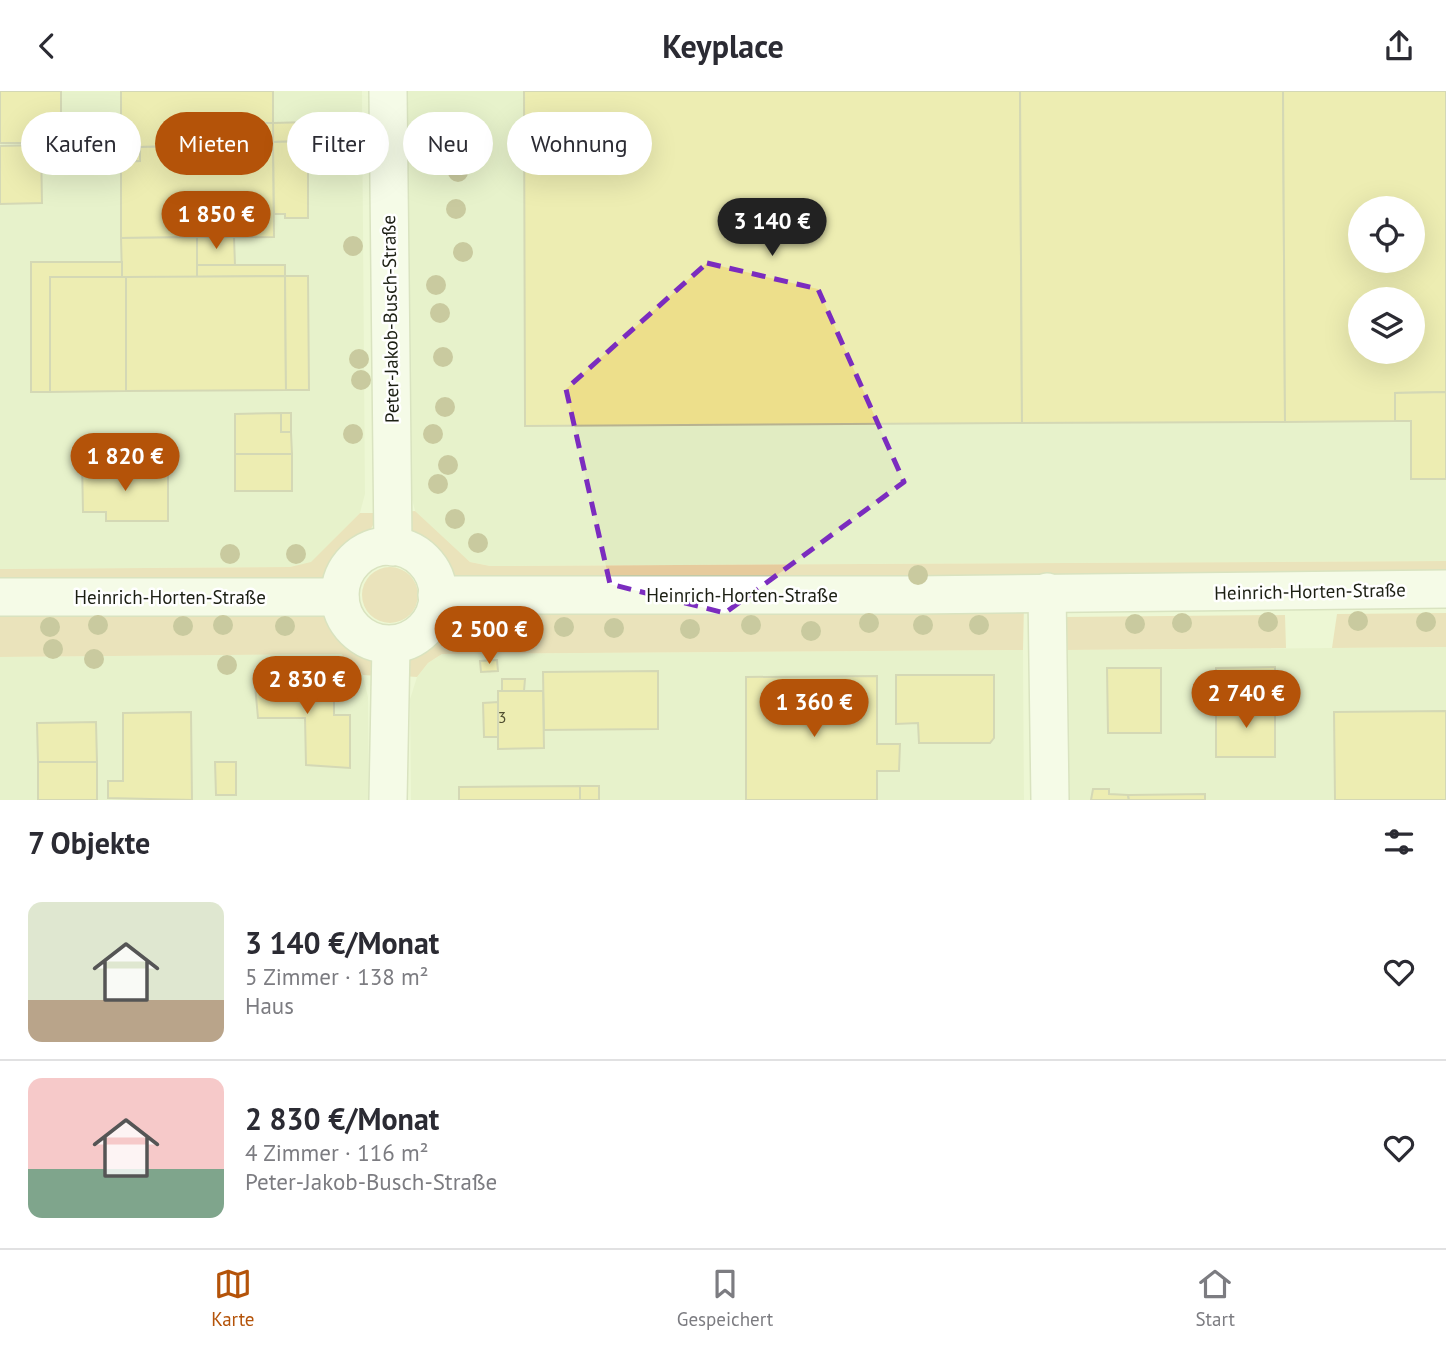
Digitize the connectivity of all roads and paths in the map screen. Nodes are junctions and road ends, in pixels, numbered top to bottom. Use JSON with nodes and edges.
{"nodes":[{"id":1,"x":388,"y":91,"type":"edge"},
{"id":2,"x":393,"y":547,"type":"junction"},
{"id":3,"x":1446,"y":589,"type":"edge"},
{"id":4,"x":1047,"y":592,"type":"junction"},
{"id":5,"x":438,"y":595,"type":"junction"},
{"id":6,"x":0,"y":597,"type":"edge"},
{"id":7,"x":340,"y":597,"type":"junction"},
{"id":8,"x":391,"y":645,"type":"junction"},
{"id":9,"x":388,"y":800,"type":"edge"},
{"id":10,"x":1050,"y":800,"type":"edge"}],
"edges":[{"from":1,"to":2,"type":"street","name":"Peter-Jakob-Busch-Straße"},
{"from":2,"to":5,"type":"street"},
{"from":2,"to":7,"type":"street"},
{"from":3,"to":4,"type":"street","name":"Heinrich-Horten-Straße"},
{"from":4,"to":5,"type":"street","name":"Heinrich-Horten-Straße"},
{"from":4,"to":10,"type":"street"},
{"from":5,"to":8,"type":"street"},
{"from":6,"to":7,"type":"street","name":"Heinrich-Horten-Straße"},
{"from":7,"to":8,"type":"street"},
{"from":8,"to":9,"type":"street"}]}
